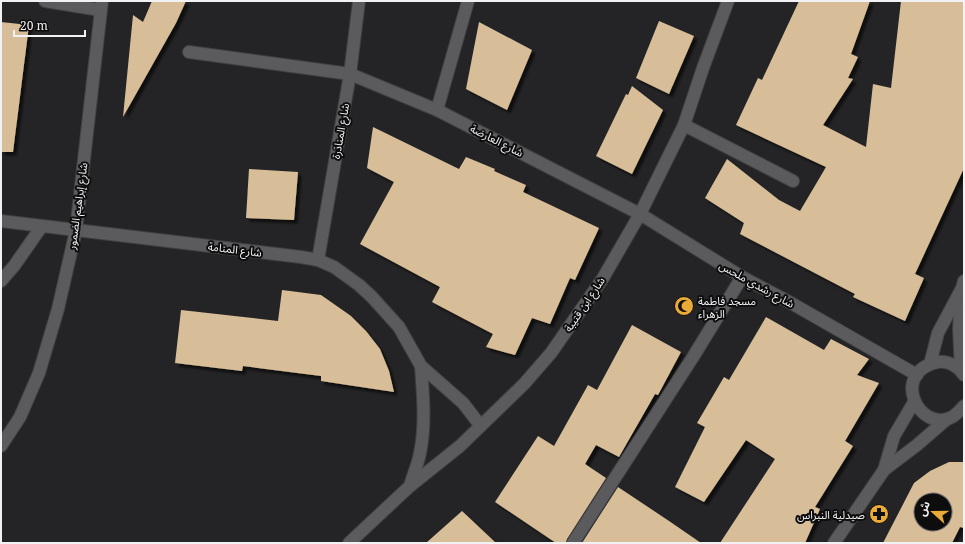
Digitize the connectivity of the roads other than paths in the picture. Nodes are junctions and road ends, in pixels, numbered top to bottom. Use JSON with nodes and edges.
{"nodes":[{"id":1,"x":45,"y":1,"type":"edge"},
{"id":2,"x":359,"y":1,"type":"edge"},
{"id":3,"x":468,"y":1,"type":"edge"},
{"id":4,"x":728,"y":1,"type":"edge"},
{"id":5,"x":101,"y":5,"type":"edge"},
{"id":6,"x":189,"y":52,"type":"dead end"},
{"id":7,"x":350,"y":74,"type":"junction"},
{"id":8,"x":437,"y":110,"type":"junction"},
{"id":9,"x":684,"y":125,"type":"junction"},
{"id":10,"x":793,"y":181,"type":"dead end"},
{"id":11,"x":640,"y":214,"type":"junction"},
{"id":12,"x":1,"y":221,"type":"edge"},
{"id":13,"x":42,"y":226,"type":"junction"},
{"id":14,"x":76,"y":230,"type":"junction"},
{"id":15,"x":318,"y":260,"type":"junction"},
{"id":16,"x":742,"y":277,"type":"junction"},
{"id":17,"x":1,"y":281,"type":"edge"},
{"id":18,"x":963,"y":284,"type":"edge"},
{"id":19,"x":930,"y":364,"type":"junction"},
{"id":20,"x":421,"y":366,"type":"junction"},
{"id":21,"x":963,"y":373,"type":"edge"},
{"id":22,"x":916,"y":375,"type":"junction"},
{"id":23,"x":914,"y":402,"type":"junction"},
{"id":24,"x":964,"y":406,"type":"edge"},
{"id":25,"x":955,"y":419,"type":"edge"},
{"id":26,"x":480,"y":425,"type":"junction"},
{"id":27,"x":1,"y":446,"type":"edge"},
{"id":28,"x":884,"y":470,"type":"junction"},
{"id":29,"x":410,"y":486,"type":"junction"},
{"id":30,"x":353,"y":542,"type":"edge"},
{"id":31,"x":573,"y":543,"type":"edge"},
{"id":32,"x":834,"y":543,"type":"edge"}],
"edges":[{"from":1,"to":5,"type":"street"},
{"from":2,"to":7,"type":"street","name":"شارع المناذرة"},
{"from":3,"to":8,"type":"street"},
{"from":4,"to":9,"type":"street","name":"شارع ابن قتيبة"},
{"from":5,"to":14,"type":"street","name":"شارع إبراهيم الضمور"},
{"from":6,"to":7,"type":"street","name":"شارع العارضة"},
{"from":7,"to":8,"type":"street","name":"شارع العارضة"},
{"from":7,"to":15,"type":"street","name":"شارع المناذرة"},
{"from":8,"to":11,"type":"street","name":"شارع العارضة"},
{"from":9,"to":10,"type":"street"},
{"from":9,"to":11,"type":"street","name":"شارع ابن قتيبة"},
{"from":11,"to":16,"type":"street","name":"شارع رشدي ملحس"},
{"from":11,"to":26,"type":"street","name":"شارع ابن قتيبة"},
{"from":12,"to":13,"type":"street","name":"شارع المنامة"},
{"from":13,"to":14,"type":"street","name":"شارع المنامة"},
{"from":13,"to":17,"type":"street"},
{"from":14,"to":15,"type":"street","name":"شارع المنامة"},
{"from":14,"to":27,"type":"street","name":"شارع إبراهيم الضمور"},
{"from":15,"to":20,"type":"street","name":"شارع المنامة"},
{"from":16,"to":22,"type":"street","name":"شارع رشدي ملحس"},
{"from":16,"to":31,"type":"street"},
{"from":18,"to":19,"type":"street"},
{"from":18,"to":21,"type":"street"},
{"from":19,"to":21,"type":"street"},
{"from":19,"to":22,"type":"street"},
{"from":20,"to":26,"type":"street","name":"شارع المنامة"},
{"from":20,"to":29,"type":"street","name":"شارع المنامة"},
{"from":22,"to":23,"type":"street"},
{"from":23,"to":25,"type":"street"},
{"from":23,"to":28,"type":"street"},
{"from":24,"to":25,"type":"street"},
{"from":25,"to":28,"type":"street"},
{"from":26,"to":29,"type":"street","name":"شارع ابن قتيبة"},
{"from":28,"to":32,"type":"street"},
{"from":29,"to":30,"type":"street","name":"شارع ابن قتيبة"}]}
